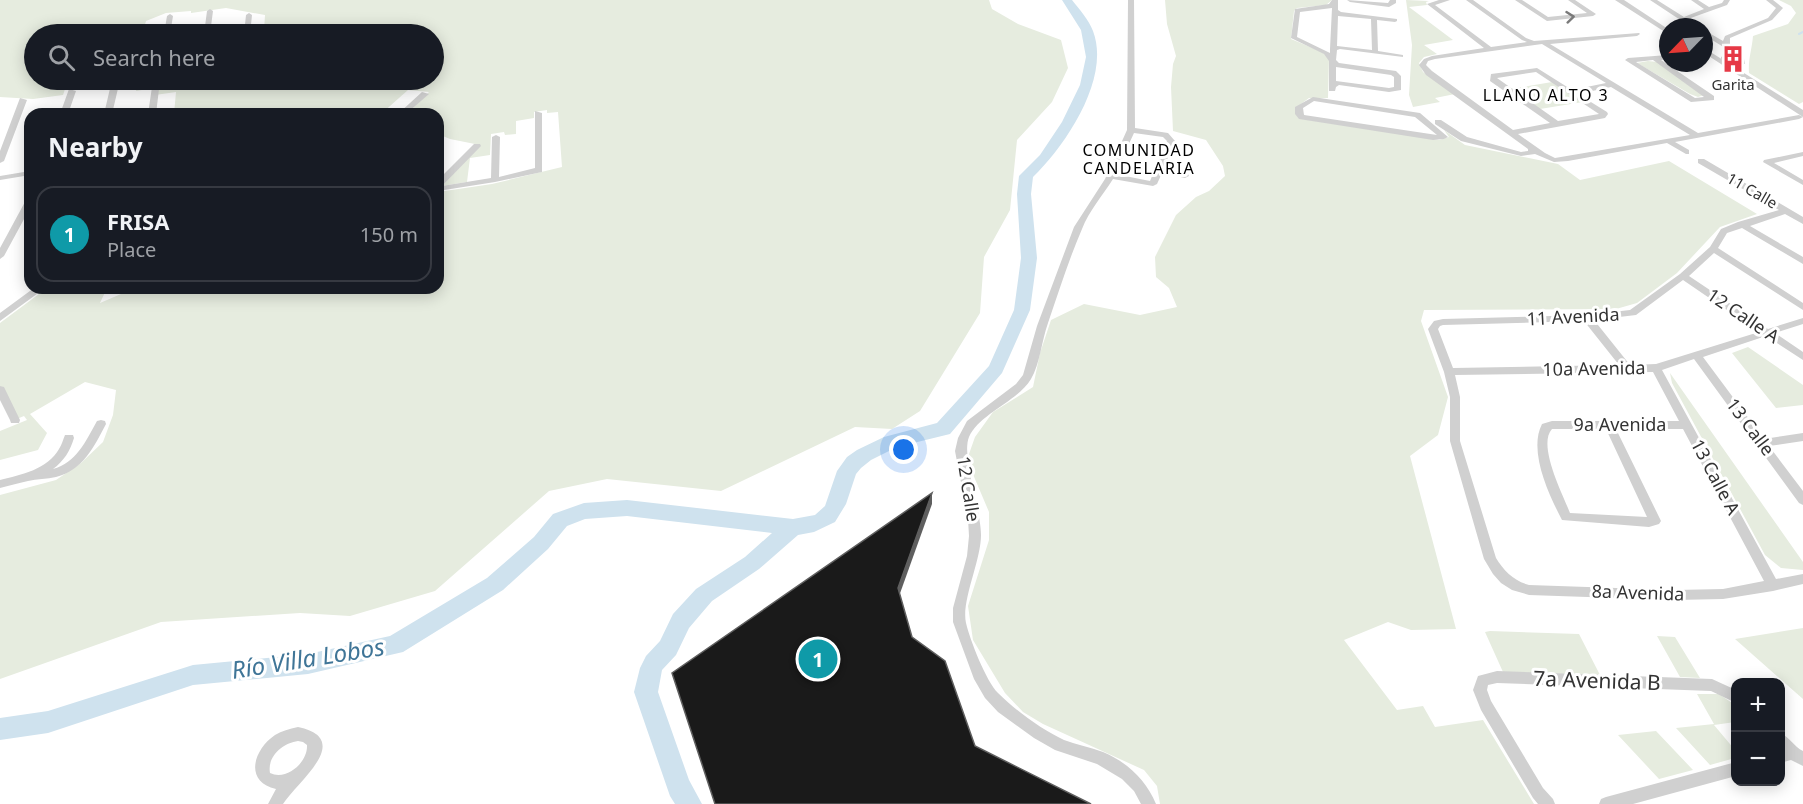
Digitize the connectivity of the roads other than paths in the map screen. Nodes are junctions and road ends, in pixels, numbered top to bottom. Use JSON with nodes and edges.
{"nodes":[{"id":1,"x":1131,"y":0,"type":"edge"},
{"id":2,"x":1350,"y":0,"type":"edge"},
{"id":3,"x":1393,"y":0,"type":"edge"},
{"id":4,"x":1447,"y":0,"type":"edge"},
{"id":5,"x":1469,"y":0,"type":"edge"},
{"id":6,"x":1518,"y":0,"type":"edge"},
{"id":7,"x":1571,"y":0,"type":"edge"},
{"id":8,"x":1619,"y":0,"type":"edge"},
{"id":9,"x":1628,"y":0,"type":"edge"},
{"id":10,"x":1653,"y":0,"type":"edge"},
{"id":11,"x":1694,"y":0,"type":"edge"},
{"id":12,"x":1727,"y":0,"type":"edge"},
{"id":13,"x":1769,"y":0,"type":"edge"},
{"id":14,"x":1335,"y":3,"type":"edge"},
{"id":15,"x":1709,"y":10,"type":"junction"},
{"id":16,"x":210,"y":11,"type":"dead end"},
{"id":17,"x":249,"y":15,"type":"dead end"},
{"id":18,"x":170,"y":16,"type":"dead end"},
{"id":19,"x":1374,"y":18,"type":"junction"},
{"id":20,"x":1681,"y":18,"type":"edge"},
{"id":21,"x":1686,"y":18,"type":"edge"},
{"id":22,"x":1659,"y":20,"type":"edge"},
{"id":23,"x":1395,"y":21,"type":"dead end"},
{"id":24,"x":169,"y":24,"type":"edge"},
{"id":25,"x":208,"y":24,"type":"edge"},
{"id":26,"x":248,"y":24,"type":"edge"},
{"id":27,"x":1659,"y":26,"type":"edge"},
{"id":28,"x":1713,"y":31,"type":"edge"},
{"id":29,"x":1637,"y":34,"type":"dead end"},
{"id":30,"x":1727,"y":37,"type":"junction"},
{"id":31,"x":1713,"y":38,"type":"edge"},
{"id":32,"x":1536,"y":41,"type":"junction"},
{"id":33,"x":1546,"y":42,"type":"junction"},
{"id":34,"x":1726,"y":46,"type":"junction"},
{"id":35,"x":1488,"y":48,"type":"junction"},
{"id":36,"x":1333,"y":49,"type":"junction"},
{"id":37,"x":1375,"y":52,"type":"junction"},
{"id":38,"x":1713,"y":53,"type":"edge"},
{"id":39,"x":1401,"y":56,"type":"dead end"},
{"id":40,"x":1654,"y":58,"type":"junction"},
{"id":41,"x":1659,"y":58,"type":"edge"},
{"id":42,"x":1726,"y":58,"type":"junction"},
{"id":43,"x":1333,"y":59,"type":"junction"},
{"id":44,"x":1742,"y":61,"type":"junction"},
{"id":45,"x":1713,"y":62,"type":"edge"},
{"id":46,"x":1742,"y":75,"type":"junction"},
{"id":47,"x":1613,"y":84,"type":"junction"},
{"id":48,"x":1332,"y":86,"type":"junction"},
{"id":49,"x":114,"y":90,"type":"edge"},
{"id":50,"x":155,"y":90,"type":"edge"},
{"id":51,"x":72,"y":91,"type":"dead end"},
{"id":52,"x":425,"y":94,"type":"dead end"},
{"id":53,"x":1574,"y":94,"type":"junction"},
{"id":54,"x":23,"y":100,"type":"dead end"},
{"id":55,"x":1332,"y":101,"type":"junction"},
{"id":56,"x":66,"y":108,"type":"edge"},
{"id":57,"x":109,"y":108,"type":"edge"},
{"id":58,"x":153,"y":108,"type":"edge"},
{"id":59,"x":409,"y":108,"type":"edge"},
{"id":60,"x":1421,"y":108,"type":"dead end"},
{"id":61,"x":538,"y":113,"type":"dead end"},
{"id":62,"x":1802,"y":117,"type":"edge"},
{"id":63,"x":1557,"y":124,"type":"junction"},
{"id":64,"x":1131,"y":130,"type":"junction"},
{"id":65,"x":1696,"y":135,"type":"junction"},
{"id":66,"x":496,"y":137,"type":"dead end"},
{"id":67,"x":1517,"y":138,"type":"junction"},
{"id":68,"x":1668,"y":141,"type":"junction"},
{"id":69,"x":477,"y":146,"type":"dead end"},
{"id":70,"x":1532,"y":148,"type":"junction"},
{"id":71,"x":1686,"y":152,"type":"dead end"},
{"id":72,"x":1521,"y":154,"type":"junction"},
{"id":73,"x":1803,"y":154,"type":"edge"},
{"id":74,"x":1554,"y":160,"type":"junction"},
{"id":75,"x":0,"y":161,"type":"edge"},
{"id":76,"x":1701,"y":161,"type":"dead end"},
{"id":77,"x":1158,"y":170,"type":"junction"},
{"id":78,"x":24,"y":174,"type":"edge"},
{"id":79,"x":1110,"y":176,"type":"junction"},
{"id":80,"x":1185,"y":176,"type":"dead end"},
{"id":81,"x":0,"y":178,"type":"edge"},
{"id":82,"x":495,"y":180,"type":"junction"},
{"id":83,"x":444,"y":181,"type":"edge"},
{"id":84,"x":1803,"y":183,"type":"edge"},
{"id":85,"x":444,"y":186,"type":"edge"},
{"id":86,"x":24,"y":211,"type":"edge"},
{"id":87,"x":1786,"y":211,"type":"junction"},
{"id":88,"x":1803,"y":221,"type":"edge"},
{"id":89,"x":1742,"y":224,"type":"junction"},
{"id":90,"x":1713,"y":249,"type":"junction"},
{"id":91,"x":0,"y":256,"type":"edge"},
{"id":92,"x":1803,"y":261,"type":"edge"},
{"id":93,"x":1683,"y":276,"type":"junction"},
{"id":94,"x":32,"y":294,"type":"edge"},
{"id":95,"x":1803,"y":307,"type":"edge"},
{"id":96,"x":0,"y":318,"type":"edge"},
{"id":97,"x":1587,"y":318,"type":"junction"},
{"id":98,"x":1803,"y":321,"type":"edge"},
{"id":99,"x":1434,"y":327,"type":"joint"},
{"id":100,"x":1767,"y":333,"type":"junction"},
{"id":101,"x":1696,"y":355,"type":"junction"},
{"id":102,"x":1803,"y":357,"type":"edge"},
{"id":103,"x":1626,"y":367,"type":"junction"},
{"id":104,"x":1656,"y":368,"type":"junction"},
{"id":105,"x":1449,"y":372,"type":"junction"},
{"id":106,"x":0,"y":390,"type":"edge"},
{"id":107,"x":15,"y":420,"type":"dead end"},
{"id":108,"x":101,"y":424,"type":"dead end"},
{"id":109,"x":1609,"y":425,"type":"junction"},
{"id":110,"x":1688,"y":425,"type":"junction"},
{"id":111,"x":1803,"y":436,"type":"edge"},
{"id":112,"x":69,"y":438,"type":"dead end"},
{"id":113,"x":1762,"y":443,"type":"junction"},
{"id":114,"x":31,"y":476,"type":"junction"},
{"id":115,"x":0,"y":484,"type":"edge"},
{"id":116,"x":1803,"y":500,"type":"edge"},
{"id":117,"x":1803,"y":579,"type":"edge"},
{"id":118,"x":1773,"y":586,"type":"junction"},
{"id":119,"x":1731,"y":694,"type":"edge"},
{"id":120,"x":1731,"y":770,"type":"edge"},
{"id":121,"x":293,"y":779,"type":"dead end"},
{"id":122,"x":275,"y":804,"type":"edge"},
{"id":123,"x":1149,"y":804,"type":"edge"},
{"id":124,"x":1548,"y":804,"type":"edge"},
{"id":125,"x":1606,"y":804,"type":"edge"}],
"edges":[{"from":1,"to":64,"type":"street"},
{"from":2,"to":3,"type":"street"},
{"from":4,"to":35,"type":"street"},
{"from":5,"to":32,"type":"street"},
{"from":6,"to":7,"type":"street","one_way":true},
{"from":8,"to":27,"type":"street"},
{"from":9,"to":22,"type":"street"},
{"from":10,"to":20,"type":"street"},
{"from":11,"to":15,"type":"street"},
{"from":12,"to":15,"type":"street"},
{"from":13,"to":30,"type":"street"},
{"from":14,"to":19,"type":"street"},
{"from":14,"to":36,"type":"street"},
{"from":14,"to":43,"type":"street"},
{"from":15,"to":21,"type":"street"},
{"from":16,"to":25,"type":"street"},
{"from":17,"to":26,"type":"street"},
{"from":18,"to":24,"type":"street"},
{"from":19,"to":23,"type":"street"},
{"from":19,"to":37,"type":"street"},
{"from":28,"to":30,"type":"street"},
{"from":29,"to":33,"type":"street"},
{"from":30,"to":34,"type":"street"},
{"from":31,"to":34,"type":"street"},
{"from":32,"to":33,"type":"street"},
{"from":32,"to":35,"type":"street"},
{"from":33,"to":47,"type":"street"},
{"from":34,"to":44,"type":"street"},
{"from":35,"to":67,"type":"street"},
{"from":36,"to":37,"type":"street"},
{"from":36,"to":43,"type":"street"},
{"from":37,"to":39,"type":"street"},
{"from":38,"to":42,"type":"street"},
{"from":40,"to":40,"type":"street"},
{"from":40,"to":41,"type":"street"},
{"from":42,"to":44,"type":"street"},
{"from":42,"to":46,"type":"street"},
{"from":43,"to":48,"type":"street"},
{"from":43,"to":48,"type":"street"},
{"from":44,"to":46,"type":"street"},
{"from":45,"to":62,"type":"street"},
{"from":46,"to":62,"type":"street"},
{"from":47,"to":53,"type":"street"},
{"from":47,"to":65,"type":"street"},
{"from":48,"to":55,"type":"street"},
{"from":49,"to":57,"type":"street"},
{"from":50,"to":58,"type":"street"},
{"from":51,"to":56,"type":"street"},
{"from":52,"to":59,"type":"street"},
{"from":53,"to":63,"type":"street"},
{"from":53,"to":63,"type":"street"},
{"from":54,"to":75,"type":"street"},
{"from":55,"to":55,"type":"street"},
{"from":60,"to":72,"type":"street"},
{"from":61,"to":82,"type":"street"},
{"from":62,"to":65,"type":"street"},
{"from":63,"to":67,"type":"street"},
{"from":64,"to":77,"type":"street"},
{"from":64,"to":79,"type":"street","name":"12 Calle"},
{"from":65,"to":68,"type":"street"},
{"from":66,"to":82,"type":"street"},
{"from":67,"to":70,"type":"street"},
{"from":68,"to":71,"type":"street"},
{"from":68,"to":74,"type":"street"},
{"from":69,"to":83,"type":"street"},
{"from":70,"to":72,"type":"street"},
{"from":70,"to":74,"type":"street"},
{"from":72,"to":74,"type":"street"},
{"from":73,"to":84,"type":"street"},
{"from":76,"to":87,"type":"street","name":"11 Calle"},
{"from":77,"to":79,"type":"street"},
{"from":77,"to":80,"type":"street"},
{"from":78,"to":81,"type":"street"},
{"from":79,"to":123,"type":"street","name":"12 Calle"},
{"from":82,"to":85,"type":"street"},
{"from":86,"to":91,"type":"street"},
{"from":87,"to":88,"type":"street","name":"11 Calle"},
{"from":87,"to":89,"type":"street","name":"11 Avenida"},
{"from":89,"to":90,"type":"street","name":"11 Avenida"},
{"from":89,"to":92,"type":"street"},
{"from":90,"to":93,"type":"street","name":"11 Avenida"},
{"from":90,"to":95,"type":"street"},
{"from":93,"to":97,"type":"street","name":"11 Avenida"},
{"from":93,"to":100,"type":"street","name":"12 Calle A"},
{"from":94,"to":96,"type":"street"},
{"from":97,"to":99,"type":"street","name":"11 Avenida"},
{"from":97,"to":103,"type":"street"},
{"from":98,"to":100,"type":"street","name":"10a Avenida"},
{"from":99,"to":105,"type":"street","name":"8a Avenida"},
{"from":100,"to":101,"type":"street","name":"10a Avenida"},
{"from":100,"to":102,"type":"street","name":"12 Calle A"},
{"from":101,"to":104,"type":"street","name":"10a Avenida"},
{"from":101,"to":113,"type":"street","name":"13 Calle"},
{"from":103,"to":104,"type":"street","name":"10a Avenida"},
{"from":103,"to":105,"type":"street","name":"10a Avenida"},
{"from":104,"to":110,"type":"street","name":"13 Calle A"},
{"from":105,"to":118,"type":"street","name":"8a Avenida"},
{"from":106,"to":107,"type":"street"},
{"from":108,"to":114,"type":"street"},
{"from":109,"to":109,"type":"street","name":"9a Avenida"},
{"from":109,"to":110,"type":"street","name":"9a Avenida"},
{"from":110,"to":118,"type":"street","name":"13 Calle A"},
{"from":111,"to":113,"type":"street"},
{"from":112,"to":114,"type":"street"},
{"from":113,"to":116,"type":"street","name":"13 Calle"},
{"from":114,"to":115,"type":"street"},
{"from":117,"to":118,"type":"street","name":"8a Avenida"},
{"from":119,"to":124,"type":"street","name":"7a Avenida B"},
{"from":120,"to":125,"type":"street"},
{"from":121,"to":122,"type":"street"}]}
